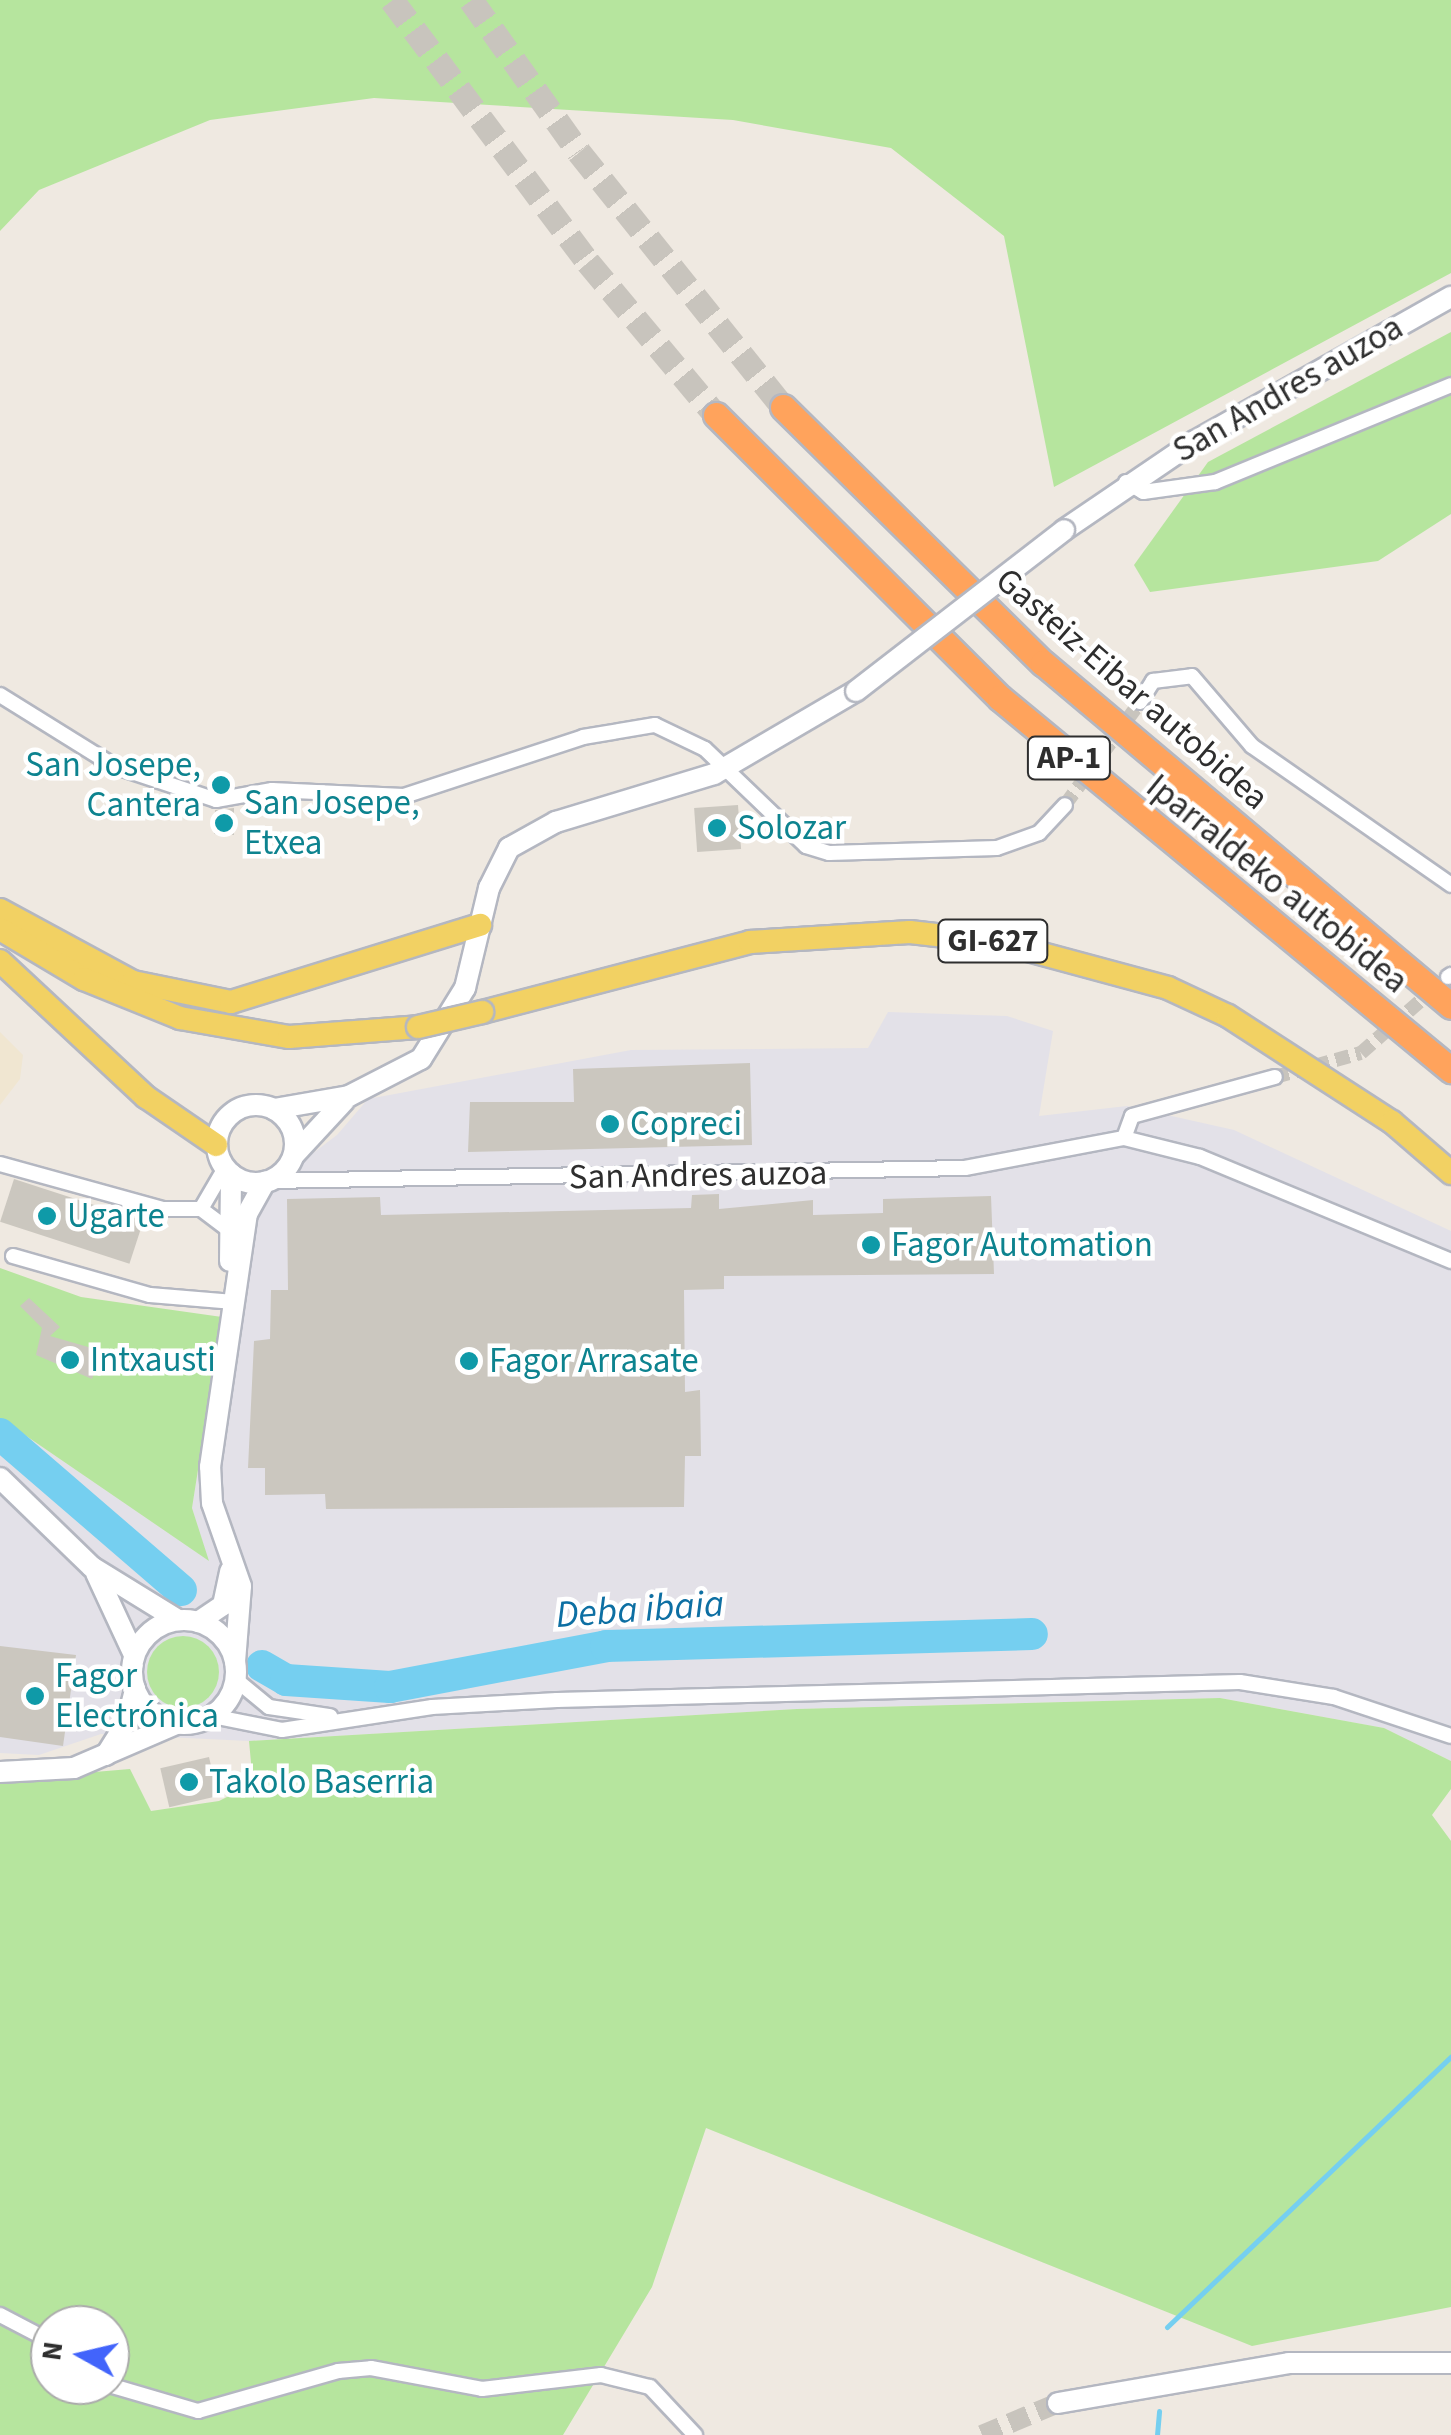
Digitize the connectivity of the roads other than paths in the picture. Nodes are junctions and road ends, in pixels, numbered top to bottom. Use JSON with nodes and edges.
{"nodes":[{"id":1,"x":1451,"y":297,"type":"edge"},
{"id":2,"x":1451,"y":385,"type":"edge"},
{"id":3,"x":783,"y":407,"type":"tunnel mouth"},
{"id":4,"x":716,"y":416,"type":"tunnel mouth"},
{"id":5,"x":1126,"y":482,"type":"junction"},
{"id":6,"x":0,"y":695,"type":"edge"},
{"id":7,"x":1140,"y":702,"type":"tunnel mouth"},
{"id":8,"x":725,"y":769,"type":"junction"},
{"id":9,"x":1066,"y":805,"type":"tunnel mouth"},
{"id":10,"x":1451,"y":885,"type":"edge"},
{"id":11,"x":0,"y":910,"type":"edge"},
{"id":12,"x":480,"y":924,"type":"junction"},
{"id":13,"x":0,"y":928,"type":"edge"},
{"id":14,"x":0,"y":961,"type":"edge"},
{"id":15,"x":1451,"y":1006,"type":"edge"},
{"id":16,"x":1451,"y":1070,"type":"edge"},
{"id":17,"x":1275,"y":1077,"type":"tunnel mouth"},
{"id":18,"x":349,"y":1096,"type":"junction"},
{"id":19,"x":274,"y":1109,"type":"junction"},
{"id":20,"x":1124,"y":1138,"type":"junction"},
{"id":21,"x":216,"y":1145,"type":"junction"},
{"id":22,"x":294,"y":1155,"type":"junction"},
{"id":23,"x":0,"y":1164,"type":"edge"},
{"id":24,"x":228,"y":1171,"type":"junction"},
{"id":25,"x":1451,"y":1173,"type":"edge"},
{"id":26,"x":267,"y":1182,"type":"junction"},
{"id":27,"x":201,"y":1209,"type":"junction"},
{"id":28,"x":230,"y":1231,"type":"junction"},
{"id":29,"x":13,"y":1256,"type":"dead end"},
{"id":30,"x":1451,"y":1261,"type":"edge"},
{"id":31,"x":234,"y":1302,"type":"junction"},
{"id":32,"x":0,"y":1478,"type":"edge"},
{"id":33,"x":230,"y":1564,"type":"junction"},
{"id":34,"x":92,"y":1567,"type":"junction"},
{"id":35,"x":188,"y":1621,"type":"junction"},
{"id":36,"x":134,"y":1655,"type":"junction"},
{"id":37,"x":235,"y":1670,"type":"junction"},
{"id":38,"x":135,"y":1690,"type":"junction"},
{"id":39,"x":212,"y":1716,"type":"junction"},
{"id":40,"x":351,"y":1716,"type":"junction"},
{"id":41,"x":176,"y":1724,"type":"junction"},
{"id":42,"x":1451,"y":1736,"type":"edge"},
{"id":43,"x":105,"y":1756,"type":"junction"},
{"id":44,"x":0,"y":1772,"type":"edge"},
{"id":45,"x":0,"y":2315,"type":"edge"},
{"id":46,"x":30,"y":2331,"type":"edge"},
{"id":47,"x":1451,"y":2364,"type":"edge"},
{"id":48,"x":130,"y":2392,"type":"edge"},
{"id":49,"x":1058,"y":2404,"type":"tunnel mouth"},
{"id":50,"x":695,"y":2435,"type":"edge"}],
"edges":[{"from":1,"to":5,"type":"street","name":"San Andres auzoa"},
{"from":2,"to":5,"type":"street","name":"San Andres auzoa"},
{"from":3,"to":15,"type":"highway","name":"Gasteiz-Eibar autobidea","number":"AP-1"},
{"from":4,"to":16,"type":"highway","name":"Iparraldeko autobidea","number":"AP-1"},
{"from":5,"to":8,"type":"street","name":"San Andres auzoa","bridge":true},
{"from":6,"to":8,"type":"street"},
{"from":7,"to":10,"type":"street"},
{"from":8,"to":9,"type":"street"},
{"from":8,"to":12,"type":"street","name":"San Andres auzoa"},
{"from":11,"to":12,"type":"main road"},
{"from":12,"to":18,"type":"street","name":"San Andres auzoa"},
{"from":13,"to":25,"type":"main road","number":"GI-627","bridge":true},
{"from":14,"to":21,"type":"main road"},
{"from":17,"to":20,"type":"street"},
{"from":18,"to":19,"type":"street","name":"San Andres auzoa"},
{"from":18,"to":22,"type":"street","name":"San Andres auzoa"},
{"from":19,"to":21,"type":"street","name":"San Andres auzoa"},
{"from":19,"to":22,"type":"street"},
{"from":20,"to":26,"type":"street","name":"San Andres auzoa"},
{"from":20,"to":30,"type":"street","name":"San Andres auzoa"},
{"from":21,"to":24,"type":"street"},
{"from":22,"to":26,"type":"street","name":"San Andres auzoa"},
{"from":23,"to":27,"type":"street"},
{"from":24,"to":26,"type":"street","name":"San Andres auzoa"},
{"from":24,"to":27,"type":"street"},
{"from":24,"to":28,"type":"street"},
{"from":26,"to":31,"type":"street"},
{"from":27,"to":28,"type":"street"},
{"from":28,"to":31,"type":"street"},
{"from":29,"to":31,"type":"street"},
{"from":31,"to":33,"type":"street"},
{"from":32,"to":34,"type":"street"},
{"from":33,"to":35,"type":"street"},
{"from":33,"to":37,"type":"street"},
{"from":34,"to":35,"type":"street"},
{"from":34,"to":36,"type":"street"},
{"from":35,"to":36,"type":"street"},
{"from":35,"to":37,"type":"street"},
{"from":36,"to":38,"type":"street"},
{"from":37,"to":39,"type":"street"},
{"from":37,"to":40,"type":"street"},
{"from":38,"to":41,"type":"street"},
{"from":38,"to":43,"type":"street"},
{"from":39,"to":40,"type":"street"},
{"from":39,"to":41,"type":"street"},
{"from":40,"to":42,"type":"street"},
{"from":41,"to":43,"type":"street"},
{"from":43,"to":44,"type":"street"},
{"from":45,"to":46,"type":"street"},
{"from":47,"to":49,"type":"street"},
{"from":48,"to":50,"type":"street"}]}
